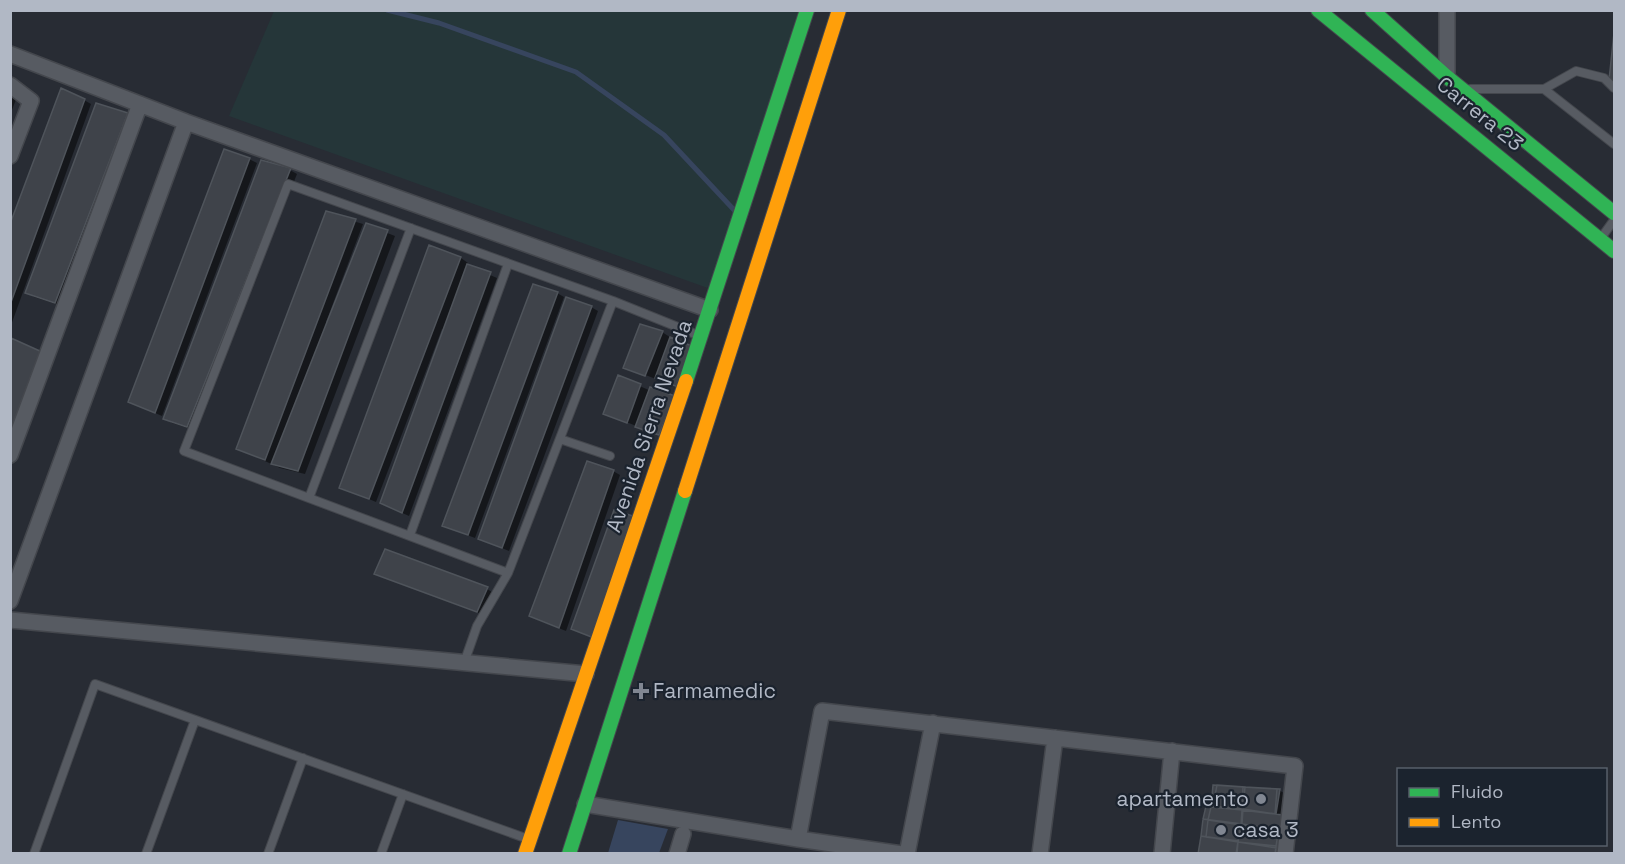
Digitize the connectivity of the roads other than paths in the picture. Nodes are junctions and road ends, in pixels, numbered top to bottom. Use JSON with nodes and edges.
{"nodes":[{"id":1,"x":807,"y":10,"type":"edge"},
{"id":2,"x":839,"y":10,"type":"edge"},
{"id":3,"x":1318,"y":10,"type":"edge"},
{"id":4,"x":1372,"y":10,"type":"edge"},
{"id":5,"x":1447,"y":10,"type":"edge"},
{"id":6,"x":10,"y":54,"type":"edge"},
{"id":7,"x":1447,"y":77,"type":"junction"},
{"id":8,"x":10,"y":85,"type":"edge"},
{"id":9,"x":1614,"y":88,"type":"edge"},
{"id":10,"x":1462,"y":89,"type":"junction"},
{"id":11,"x":1544,"y":89,"type":"junction"},
{"id":12,"x":140,"y":104,"type":"junction"},
{"id":13,"x":186,"y":122,"type":"junction"},
{"id":14,"x":1614,"y":144,"type":"edge"},
{"id":15,"x":10,"y":156,"type":"edge"},
{"id":16,"x":1614,"y":213,"type":"edge"},
{"id":17,"x":1614,"y":220,"type":"edge"},
{"id":18,"x":411,"y":228,"type":"junction"},
{"id":19,"x":1600,"y":239,"type":"junction"},
{"id":20,"x":1614,"y":251,"type":"edge"},
{"id":21,"x":508,"y":264,"type":"junction"},
{"id":22,"x":613,"y":301,"type":"junction"},
{"id":23,"x":710,"y":310,"type":"junction"},
{"id":24,"x":701,"y":337,"type":"junction"},
{"id":25,"x":560,"y":439,"type":"junction"},
{"id":26,"x":10,"y":455,"type":"edge"},
{"id":27,"x":610,"y":456,"type":"dead end"},
{"id":28,"x":309,"y":498,"type":"junction"},
{"id":29,"x":410,"y":535,"type":"junction"},
{"id":30,"x":508,"y":573,"type":"junction"},
{"id":31,"x":10,"y":601,"type":"edge"},
{"id":32,"x":10,"y":620,"type":"edge"},
{"id":33,"x":464,"y":663,"type":"junction"},
{"id":34,"x":586,"y":674,"type":"junction"},
{"id":35,"x":195,"y":720,"type":"junction"},
{"id":36,"x":933,"y":723,"type":"junction"},
{"id":37,"x":1055,"y":738,"type":"junction"},
{"id":38,"x":1172,"y":752,"type":"junction"},
{"id":39,"x":303,"y":758,"type":"junction"},
{"id":40,"x":403,"y":794,"type":"junction"},
{"id":41,"x":585,"y":804,"type":"junction"},
{"id":42,"x":683,"y":834,"type":"dead end"},
{"id":43,"x":798,"y":839,"type":"junction"},
{"id":44,"x":528,"y":847,"type":"edge"},
{"id":45,"x":34,"y":854,"type":"edge"},
{"id":46,"x":146,"y":854,"type":"edge"},
{"id":47,"x":268,"y":854,"type":"edge"},
{"id":48,"x":381,"y":854,"type":"edge"},
{"id":49,"x":569,"y":854,"type":"edge"},
{"id":50,"x":677,"y":854,"type":"edge"},
{"id":51,"x":902,"y":854,"type":"edge"},
{"id":52,"x":907,"y":854,"type":"edge"},
{"id":53,"x":1040,"y":854,"type":"edge"},
{"id":54,"x":1162,"y":854,"type":"edge"},
{"id":55,"x":1285,"y":854,"type":"edge"}],
"edges":[{"from":1,"to":23,"type":"main road","name":"Avenida Sierra Nevada"},
{"from":2,"to":41,"type":"main road"},
{"from":3,"to":19,"type":"main road","name":"Carrera 23"},
{"from":4,"to":7,"type":"main road","name":"Carrera 23"},
{"from":5,"to":7,"type":"street"},
{"from":6,"to":12,"type":"street"},
{"from":7,"to":10,"type":"main road","name":"Carrera 23"},
{"from":8,"to":15,"type":"street"},
{"from":9,"to":11,"type":"lane"},
{"from":10,"to":11,"type":"lane"},
{"from":10,"to":16,"type":"main road","name":"Carrera 23"},
{"from":11,"to":14,"type":"lane"},
{"from":12,"to":13,"type":"street"},
{"from":12,"to":26,"type":"street"},
{"from":13,"to":23,"type":"street"},
{"from":13,"to":31,"type":"street"},
{"from":17,"to":19,"type":"lane"},
{"from":18,"to":21,"type":"lane"},
{"from":18,"to":28,"type":"lane"},
{"from":18,"to":28,"type":"lane"},
{"from":19,"to":20,"type":"main road","name":"Carrera 23"},
{"from":21,"to":22,"type":"lane"},
{"from":21,"to":29,"type":"lane"},
{"from":22,"to":24,"type":"lane"},
{"from":22,"to":25,"type":"lane"},
{"from":23,"to":24,"type":"main road","name":"Avenida Sierra Nevada"},
{"from":24,"to":34,"type":"main road","name":"Avenida Sierra Nevada"},
{"from":25,"to":27,"type":"lane"},
{"from":25,"to":30,"type":"lane"},
{"from":28,"to":29,"type":"lane"},
{"from":29,"to":30,"type":"lane"},
{"from":30,"to":33,"type":"lane"},
{"from":32,"to":33,"type":"street"},
{"from":33,"to":34,"type":"street"},
{"from":34,"to":44,"type":"main road","name":"Avenida Sierra Nevada"},
{"from":35,"to":39,"type":"lane"},
{"from":35,"to":45,"type":"lane"},
{"from":35,"to":46,"type":"lane"},
{"from":36,"to":37,"type":"street"},
{"from":36,"to":43,"type":"street"},
{"from":36,"to":52,"type":"street"},
{"from":37,"to":38,"type":"street"},
{"from":37,"to":53,"type":"street"},
{"from":38,"to":54,"type":"street"},
{"from":38,"to":55,"type":"street"},
{"from":39,"to":40,"type":"lane"},
{"from":39,"to":47,"type":"lane"},
{"from":40,"to":44,"type":"lane"},
{"from":40,"to":48,"type":"lane"},
{"from":41,"to":43,"type":"street"},
{"from":41,"to":49,"type":"main road"},
{"from":42,"to":50,"type":"street"},
{"from":43,"to":51,"type":"street"}]}
